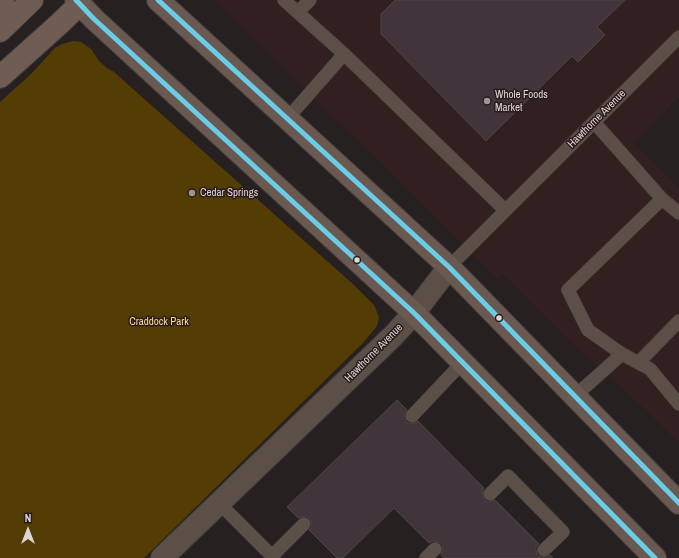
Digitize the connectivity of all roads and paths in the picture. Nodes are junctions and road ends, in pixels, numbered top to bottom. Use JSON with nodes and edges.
{"nodes":[{"id":1,"x":3,"y":0,"type":"edge"},
{"id":2,"x":32,"y":0,"type":"edge"},
{"id":3,"x":158,"y":0,"type":"edge"},
{"id":4,"x":284,"y":0,"type":"edge"},
{"id":5,"x":310,"y":0,"type":"edge"},
{"id":6,"x":78,"y":2,"type":"edge"},
{"id":7,"x":298,"y":12,"type":"junction"},
{"id":8,"x":0,"y":22,"type":"edge"},
{"id":9,"x":0,"y":31,"type":"edge"},
{"id":10,"x":679,"y":37,"type":"edge"},
{"id":11,"x":344,"y":54,"type":"junction"},
{"id":12,"x":0,"y":77,"type":"edge"},
{"id":13,"x":287,"y":119,"type":"junction"},
{"id":14,"x":594,"y":122,"type":"junction"},
{"id":15,"x":662,"y":199,"type":"junction"},
{"id":16,"x":505,"y":210,"type":"junction"},
{"id":17,"x":679,"y":213,"type":"edge"},
{"id":18,"x":449,"y":267,"type":"junction"},
{"id":19,"x":414,"y":313,"type":"junction"},
{"id":20,"x":679,"y":321,"type":"edge"},
{"id":21,"x":622,"y":354,"type":"junction"},
{"id":22,"x":463,"y":362,"type":"junction"},
{"id":23,"x":639,"y":362,"type":"junction"},
{"id":24,"x":575,"y":396,"type":"junction"},
{"id":25,"x":679,"y":404,"type":"edge"},
{"id":26,"x":412,"y":416,"type":"dead end"},
{"id":27,"x":490,"y":494,"type":"dead end"},
{"id":28,"x":219,"y":503,"type":"junction"},
{"id":29,"x":679,"y":503,"type":"edge"},
{"id":30,"x":304,"y":524,"type":"dead end"},
{"id":31,"x":544,"y":550,"type":"dead end"},
{"id":32,"x":273,"y":557,"type":"edge"},
{"id":33,"x":162,"y":558,"type":"edge"},
{"id":34,"x":655,"y":558,"type":"edge"}],
"edges":[{"from":1,"to":8,"type":"highway"},
{"from":2,"to":9,"type":"highway"},
{"from":3,"to":13,"type":"main road"},
{"from":4,"to":7,"type":"lane"},
{"from":5,"to":7,"type":"lane"},
{"from":6,"to":12,"type":"highway"},
{"from":6,"to":19,"type":"main road"},
{"from":7,"to":11,"type":"lane"},
{"from":10,"to":14,"type":"lane","name":"Hawthorne Avenue"},
{"from":11,"to":13,"type":"lane"},
{"from":11,"to":16,"type":"lane"},
{"from":13,"to":18,"type":"main road"},
{"from":14,"to":15,"type":"lane"},
{"from":14,"to":16,"type":"lane","name":"Hawthorne Avenue"},
{"from":15,"to":17,"type":"lane"},
{"from":15,"to":21,"type":"lane"},
{"from":16,"to":18,"type":"lane","name":"Hawthorne Avenue"},
{"from":18,"to":19,"type":"street","name":"Hawthorne Avenue"},
{"from":18,"to":24,"type":"main road"},
{"from":19,"to":22,"type":"main road"},
{"from":19,"to":28,"type":"street","name":"Hawthorne Avenue"},
{"from":20,"to":23,"type":"lane"},
{"from":21,"to":23,"type":"lane"},
{"from":21,"to":24,"type":"lane"},
{"from":22,"to":26,"type":"lane"},
{"from":22,"to":34,"type":"main road"},
{"from":23,"to":25,"type":"lane"},
{"from":24,"to":29,"type":"main road"},
{"from":27,"to":31,"type":"lane"},
{"from":28,"to":32,"type":"lane"},
{"from":28,"to":33,"type":"street","name":"Hawthorne Avenue"},
{"from":30,"to":32,"type":"lane"}]}
